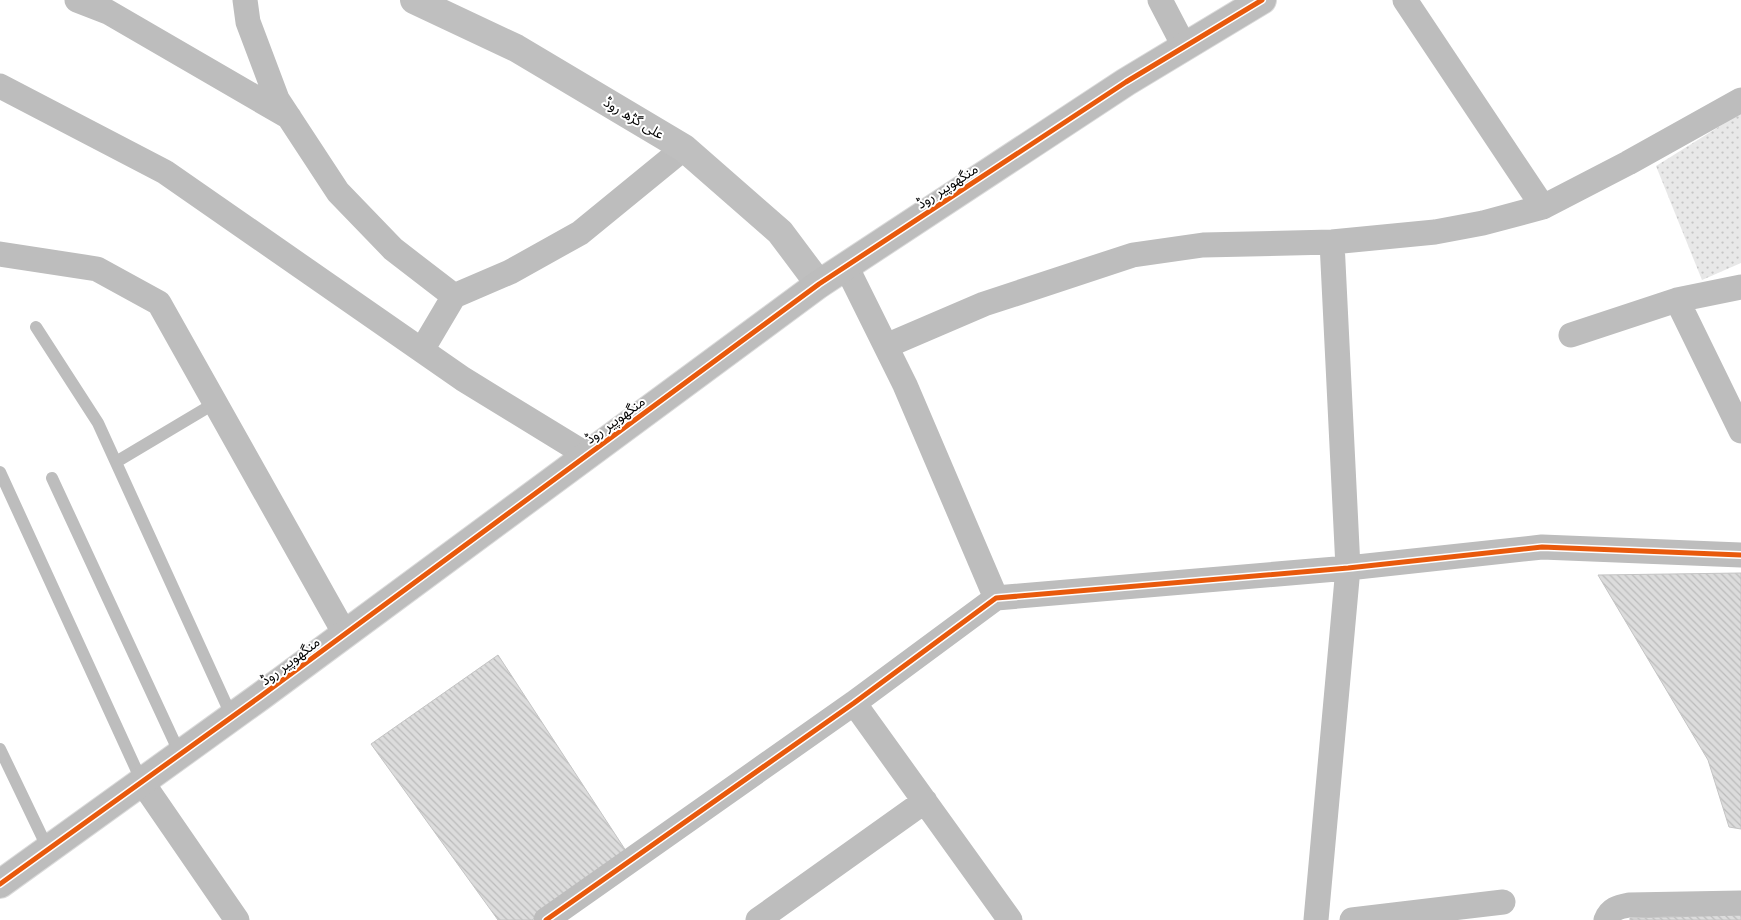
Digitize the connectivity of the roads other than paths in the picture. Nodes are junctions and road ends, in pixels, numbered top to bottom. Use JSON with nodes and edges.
{"nodes":[{"id":1,"x":77,"y":0,"type":"edge"},
{"id":2,"x":245,"y":0,"type":"edge"},
{"id":3,"x":414,"y":0,"type":"edge"},
{"id":4,"x":1160,"y":0,"type":"edge"},
{"id":5,"x":1262,"y":0,"type":"edge"},
{"id":6,"x":1405,"y":0,"type":"edge"},
{"id":7,"x":1184,"y":46,"type":"junction"},
{"id":8,"x":0,"y":86,"type":"edge"},
{"id":9,"x":1741,"y":100,"type":"edge"},
{"id":10,"x":291,"y":118,"type":"junction"},
{"id":11,"x":684,"y":148,"type":"junction"},
{"id":12,"x":1543,"y":207,"type":"junction"},
{"id":13,"x":1332,"y":242,"type":"junction"},
{"id":14,"x":0,"y":254,"type":"edge"},
{"id":15,"x":846,"y":266,"type":"junction"},
{"id":16,"x":819,"y":284,"type":"junction"},
{"id":17,"x":1741,"y":287,"type":"edge"},
{"id":18,"x":454,"y":296,"type":"junction"},
{"id":19,"x":1677,"y":300,"type":"junction"},
{"id":20,"x":36,"y":327,"type":"dead end"},
{"id":21,"x":1571,"y":335,"type":"dead end"},
{"id":22,"x":886,"y":346,"type":"junction"},
{"id":23,"x":422,"y":350,"type":"junction"},
{"id":24,"x":215,"y":403,"type":"junction"},
{"id":25,"x":1741,"y":432,"type":"edge"},
{"id":26,"x":587,"y":455,"type":"junction"},
{"id":27,"x":116,"y":462,"type":"junction"},
{"id":28,"x":0,"y":472,"type":"edge"},
{"id":29,"x":52,"y":478,"type":"dead end"},
{"id":30,"x":1741,"y":555,"type":"edge"},
{"id":31,"x":1348,"y":568,"type":"junction"},
{"id":32,"x":996,"y":598,"type":"junction"},
{"id":33,"x":345,"y":634,"type":"junction"},
{"id":34,"x":854,"y":703,"type":"junction"},
{"id":35,"x":232,"y":717,"type":"junction"},
{"id":36,"x":0,"y":749,"type":"edge"},
{"id":37,"x":180,"y":754,"type":"junction"},
{"id":38,"x":142,"y":782,"type":"junction"},
{"id":39,"x":925,"y":802,"type":"junction"},
{"id":40,"x":48,"y":850,"type":"junction"},
{"id":41,"x":0,"y":884,"type":"edge"},
{"id":42,"x":1503,"y":902,"type":"dead end"},
{"id":43,"x":1741,"y":903,"type":"edge"},
{"id":44,"x":999,"y":916,"type":"edge"},
{"id":45,"x":237,"y":920,"type":"edge"},
{"id":46,"x":546,"y":920,"type":"edge"},
{"id":47,"x":758,"y":920,"type":"edge"},
{"id":48,"x":1316,"y":920,"type":"edge"},
{"id":49,"x":1352,"y":920,"type":"edge"},
{"id":50,"x":1606,"y":920,"type":"edge"}],
"edges":[{"from":1,"to":10,"type":"street"},
{"from":2,"to":10,"type":"street"},
{"from":3,"to":11,"type":"main road","name":"علی گڑھ روڈ"},
{"from":4,"to":7,"type":"street"},
{"from":5,"to":7,"type":"main road","name":"منگھوپیر روڈ"},
{"from":6,"to":12,"type":"street"},
{"from":7,"to":15,"type":"main road","name":"منگھوپیر روڈ"},
{"from":8,"to":23,"type":"street"},
{"from":9,"to":12,"type":"street"},
{"from":10,"to":18,"type":"street"},
{"from":11,"to":16,"type":"main road","name":"علی گڑھ روڈ"},
{"from":11,"to":18,"type":"street"},
{"from":12,"to":13,"type":"street"},
{"from":13,"to":22,"type":"street"},
{"from":13,"to":31,"type":"street"},
{"from":14,"to":24,"type":"street"},
{"from":15,"to":16,"type":"main road","name":"منگھوپیر روڈ"},
{"from":15,"to":22,"type":"street"},
{"from":16,"to":26,"type":"main road","name":"منگھوپیر روڈ"},
{"from":17,"to":19,"type":"street"},
{"from":18,"to":23,"type":"street"},
{"from":19,"to":21,"type":"street"},
{"from":19,"to":25,"type":"street"},
{"from":20,"to":27,"type":"lane"},
{"from":22,"to":32,"type":"street"},
{"from":23,"to":26,"type":"street"},
{"from":24,"to":27,"type":"lane"},
{"from":24,"to":33,"type":"street"},
{"from":26,"to":33,"type":"main road","name":"منگھوپیر روڈ"},
{"from":27,"to":35,"type":"lane"},
{"from":28,"to":38,"type":"lane"},
{"from":29,"to":37,"type":"lane"},
{"from":30,"to":31,"type":"street"},
{"from":31,"to":32,"type":"street"},
{"from":31,"to":48,"type":"street"},
{"from":32,"to":34,"type":"street"},
{"from":33,"to":35,"type":"main road","name":"منگھوپیر روڈ"},
{"from":34,"to":39,"type":"street"},
{"from":34,"to":46,"type":"street"},
{"from":35,"to":37,"type":"main road","name":"منگھوپیر روڈ"},
{"from":36,"to":40,"type":"lane"},
{"from":37,"to":38,"type":"main road","name":"منگھوپیر روڈ"},
{"from":38,"to":40,"type":"main road","name":"منگھوپیر روڈ"},
{"from":38,"to":45,"type":"street"},
{"from":39,"to":44,"type":"street"},
{"from":39,"to":47,"type":"street"},
{"from":40,"to":41,"type":"main road","name":"منگھوپیر روڈ"},
{"from":42,"to":49,"type":"street"},
{"from":43,"to":50,"type":"street"}]}
